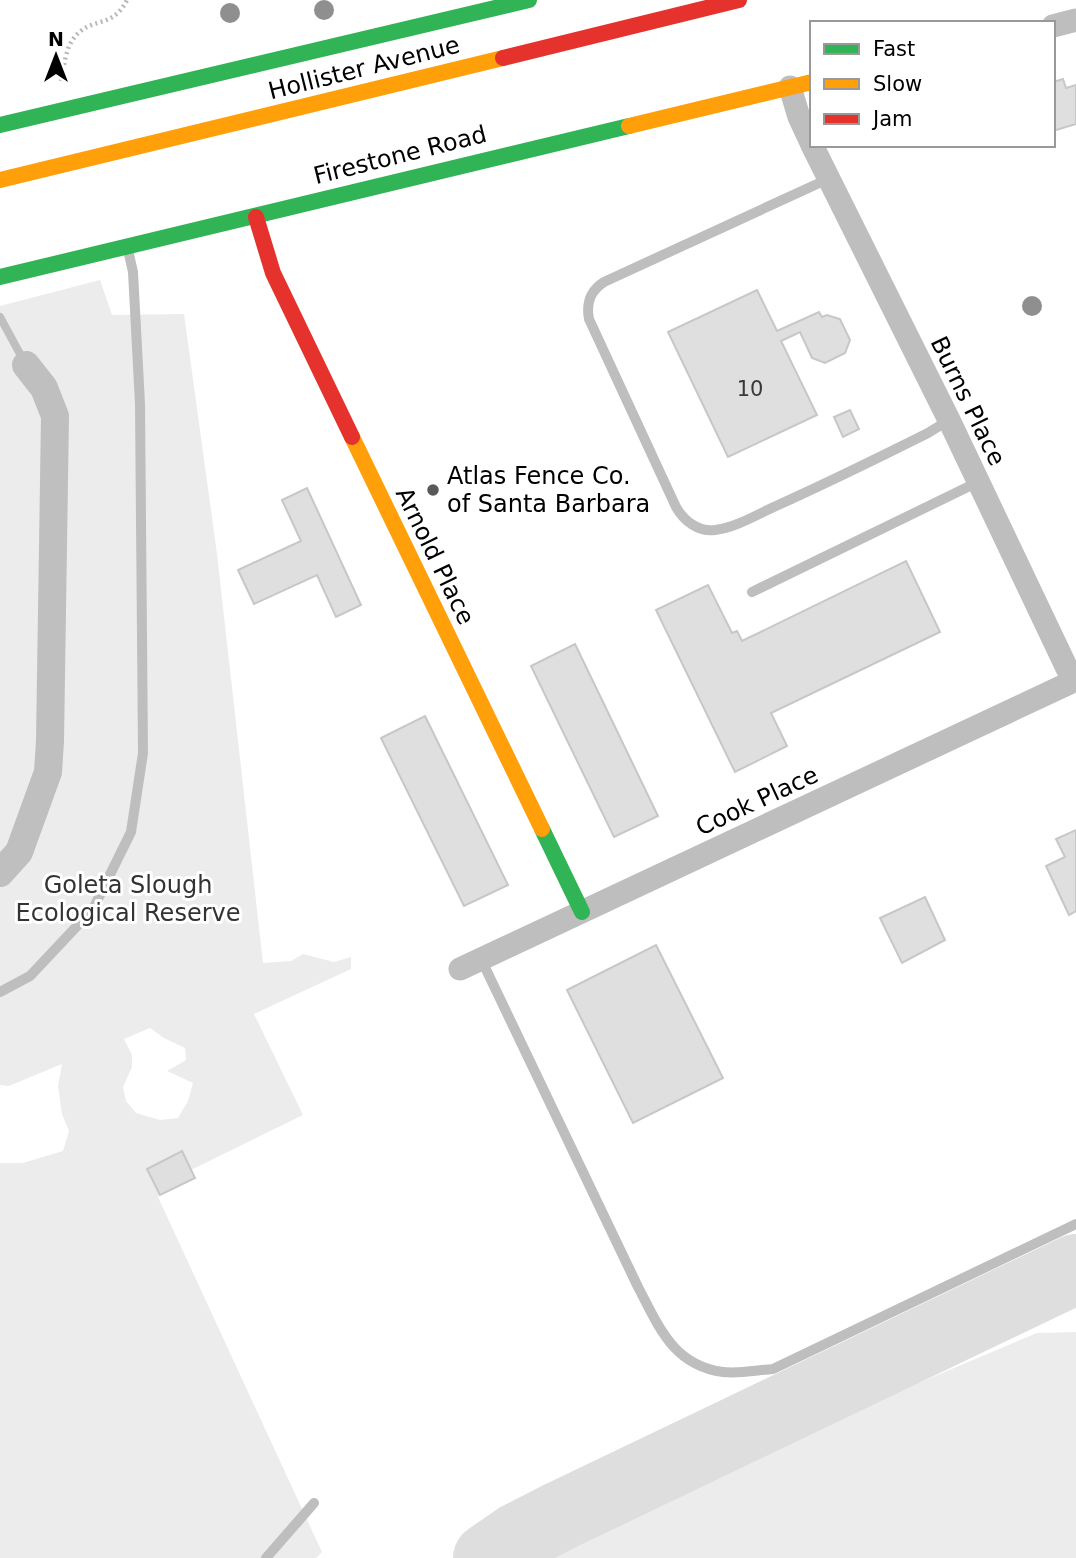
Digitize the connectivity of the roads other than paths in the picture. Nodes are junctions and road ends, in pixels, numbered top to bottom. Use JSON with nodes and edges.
{"nodes":[{"id":1,"x":529,"y":0,"type":"edge"},
{"id":2,"x":739,"y":0,"type":"edge"},
{"id":3,"x":1076,"y":20,"type":"edge"},
{"id":4,"x":1055,"y":25,"type":"edge"},
{"id":5,"x":801,"y":85,"type":"edge"},
{"id":6,"x":0,"y":125,"type":"edge"},
{"id":7,"x":810,"y":141,"type":"edge"},
{"id":8,"x":813,"y":147,"type":"edge"},
{"id":9,"x":828,"y":179,"type":"junction"},
{"id":10,"x":0,"y":180,"type":"edge"},
{"id":11,"x":256,"y":217,"type":"junction"},
{"id":12,"x":127,"y":248,"type":"junction"},
{"id":13,"x":4,"y":276,"type":"edge"},
{"id":14,"x":949,"y":421,"type":"junction"},
{"id":15,"x":978,"y":482,"type":"junction"},
{"id":16,"x":752,"y":592,"type":"dead end"},
{"id":17,"x":1074,"y":681,"type":"edge"},
{"id":18,"x":582,"y":912,"type":"junction"},
{"id":19,"x":471,"y":964,"type":"joint"},
{"id":20,"x":0,"y":992,"type":"edge"},
{"id":21,"x":1076,"y":1224,"type":"edge"},
{"id":22,"x":314,"y":1503,"type":"dead end"},
{"id":23,"x":266,"y":1558,"type":"edge"}],
"edges":[{"from":1,"to":6,"type":"street","name":"Hollister Avenue"},
{"from":2,"to":10,"type":"street","name":"Hollister Avenue"},
{"from":3,"to":4,"type":"street"},
{"from":5,"to":7,"type":"street","name":"Burns Place"},
{"from":5,"to":11,"type":"street","name":"Firestone Road"},
{"from":8,"to":9,"type":"street","name":"Burns Place"},
{"from":9,"to":14,"type":"street","name":"Burns Place"},
{"from":9,"to":14,"type":"lane"},
{"from":11,"to":12,"type":"street","name":"Firestone Road"},
{"from":11,"to":18,"type":"street","name":"Arnold Place"},
{"from":12,"to":13,"type":"street","name":"Firestone Road"},
{"from":12,"to":20,"type":"lane"},
{"from":14,"to":15,"type":"street","name":"Burns Place"},
{"from":15,"to":16,"type":"lane"},
{"from":15,"to":17,"type":"street","name":"Burns Place"},
{"from":17,"to":18,"type":"street","name":"Cook Place"},
{"from":18,"to":19,"type":"street","name":"Cook Place"},
{"from":19,"to":21,"type":"lane"},
{"from":22,"to":23,"type":"lane"}]}
